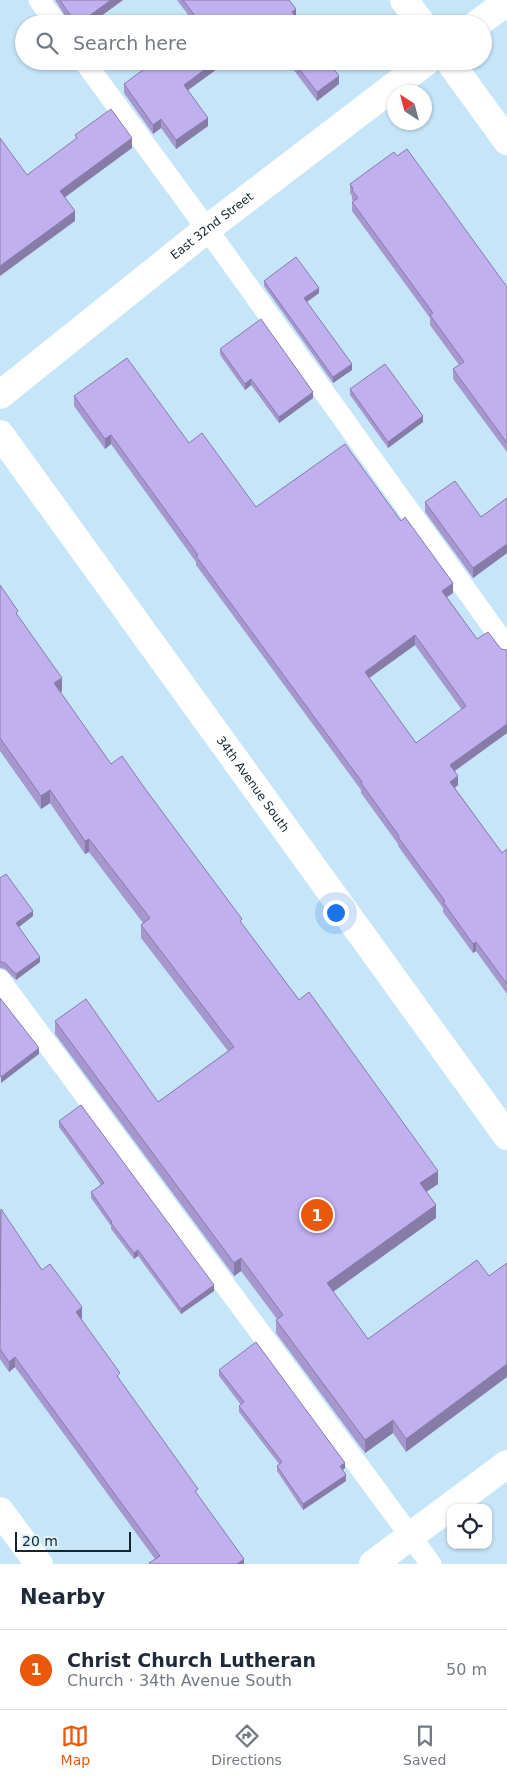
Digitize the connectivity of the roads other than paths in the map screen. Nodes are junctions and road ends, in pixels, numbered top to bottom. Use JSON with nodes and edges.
{"nodes":[{"id":1,"x":39,"y":0,"type":"edge"},
{"id":2,"x":404,"y":0,"type":"edge"},
{"id":3,"x":507,"y":2,"type":"edge"},
{"id":4,"x":50,"y":15,"type":"edge"},
{"id":5,"x":415,"y":15,"type":"edge"},
{"id":6,"x":489,"y":15,"type":"edge"},
{"id":7,"x":91,"y":70,"type":"edge"},
{"id":8,"x":415,"y":70,"type":"edge"},
{"id":9,"x":456,"y":70,"type":"edge"},
{"id":10,"x":507,"y":141,"type":"edge"},
{"id":11,"x":207,"y":229,"type":"junction"},
{"id":12,"x":0,"y":395,"type":"edge"},
{"id":13,"x":0,"y":434,"type":"edge"},
{"id":14,"x":507,"y":647,"type":"edge"},
{"id":15,"x":0,"y":980,"type":"edge"},
{"id":16,"x":507,"y":1136,"type":"edge"},
{"id":17,"x":507,"y":1464,"type":"edge"},
{"id":18,"x":0,"y":1510,"type":"edge"},
{"id":19,"x":410,"y":1536,"type":"junction"},
{"id":20,"x":39,"y":1564,"type":"edge"},
{"id":21,"x":373,"y":1564,"type":"edge"},
{"id":22,"x":431,"y":1564,"type":"edge"}],
"edges":[{"from":1,"to":4,"type":"lane"},
{"from":2,"to":5,"type":"street"},
{"from":3,"to":6,"type":"street"},
{"from":7,"to":11,"type":"lane"},
{"from":8,"to":11,"type":"street","name":"East 32nd Street"},
{"from":9,"to":10,"type":"street"},
{"from":11,"to":12,"type":"street","name":"East 32nd Street"},
{"from":11,"to":14,"type":"lane"},
{"from":13,"to":16,"type":"street","name":"34th Avenue South"},
{"from":15,"to":19,"type":"lane"},
{"from":17,"to":19,"type":"street"},
{"from":18,"to":20,"type":"street"},
{"from":19,"to":21,"type":"street"},
{"from":19,"to":22,"type":"lane"}]}
